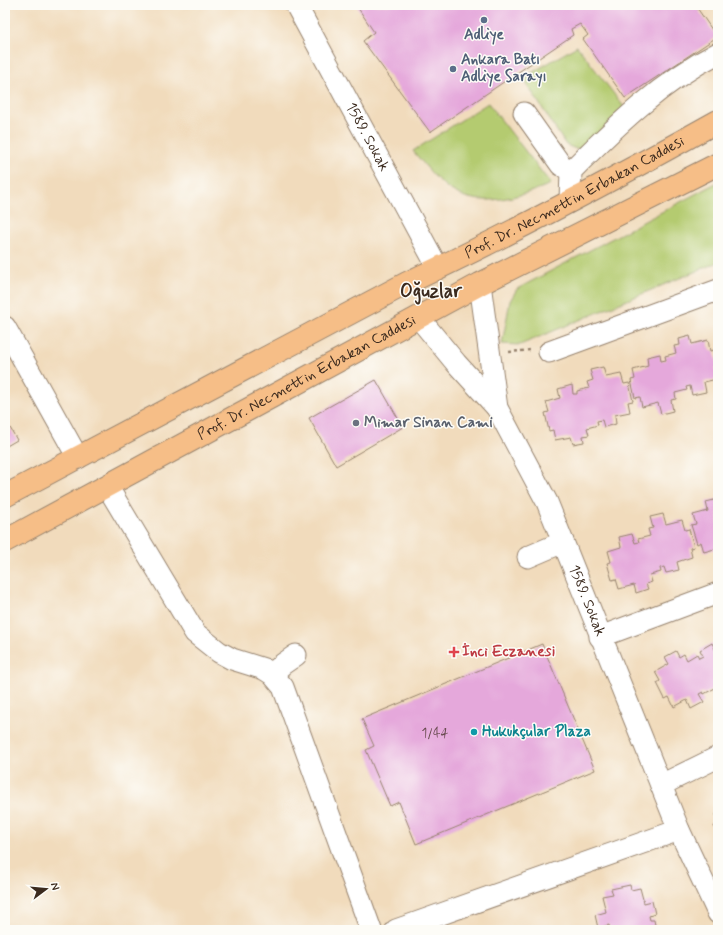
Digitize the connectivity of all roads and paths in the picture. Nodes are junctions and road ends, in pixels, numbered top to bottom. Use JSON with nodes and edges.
{"nodes":[{"id":1,"x":296,"y":5,"type":"edge"},
{"id":2,"x":718,"y":53,"type":"edge"},
{"id":3,"x":524,"y":113,"type":"dead end"},
{"id":4,"x":718,"y":121,"type":"edge"},
{"id":5,"x":718,"y":164,"type":"edge"},
{"id":6,"x":571,"y":170,"type":"junction"},
{"id":7,"x":570,"y":201,"type":"junction"},
{"id":8,"x":438,"y":268,"type":"junction"},
{"id":9,"x":480,"y":284,"type":"junction"},
{"id":10,"x":718,"y":290,"type":"edge"},
{"id":11,"x":419,"y":318,"type":"junction"},
{"id":12,"x":5,"y":327,"type":"edge"},
{"id":13,"x":549,"y":352,"type":"joint"},
{"id":14,"x":489,"y":354,"type":"junction"},
{"id":15,"x":497,"y":408,"type":"junction"},
{"id":16,"x":78,"y":458,"type":"junction"},
{"id":17,"x":107,"y":486,"type":"junction"},
{"id":18,"x":5,"y":496,"type":"edge"},
{"id":19,"x":5,"y":541,"type":"edge"},
{"id":20,"x":562,"y":542,"type":"junction"},
{"id":21,"x":528,"y":557,"type":"dead end"},
{"id":22,"x":718,"y":593,"type":"edge"},
{"id":23,"x":600,"y":638,"type":"junction"},
{"id":24,"x":296,"y":655,"type":"dead end"},
{"id":25,"x":272,"y":674,"type":"junction"},
{"id":26,"x":718,"y":757,"type":"edge"},
{"id":27,"x":661,"y":785,"type":"junction"},
{"id":28,"x":679,"y":830,"type":"junction"},
{"id":29,"x":717,"y":905,"type":"edge"},
{"id":30,"x":371,"y":930,"type":"edge"},
{"id":31,"x":396,"y":930,"type":"edge"}],
"edges":[{"from":1,"to":8,"type":"street","name":"1589. Sokak"},
{"from":2,"to":6,"type":"street"},
{"from":3,"to":6,"type":"street"},
{"from":4,"to":7,"type":"main road","name":"Prof. Dr. Necmettin Erbakan Caddesi"},
{"from":5,"to":9,"type":"main road","name":"Prof. Dr. Necmettin Erbakan Caddesi"},
{"from":6,"to":7,"type":"street"},
{"from":7,"to":8,"type":"main road","name":"Prof. Dr. Necmettin Erbakan Caddesi"},
{"from":8,"to":16,"type":"main road","name":"Prof. Dr. Necmettin Erbakan Caddesi"},
{"from":9,"to":11,"type":"main road","name":"Prof. Dr. Necmettin Erbakan Caddesi"},
{"from":9,"to":14,"type":"street","name":"1589. Sokak"},
{"from":10,"to":13,"type":"street"},
{"from":11,"to":15,"type":"street"},
{"from":11,"to":17,"type":"main road","name":"Prof. Dr. Necmettin Erbakan Caddesi"},
{"from":12,"to":16,"type":"street"},
{"from":13,"to":14,"type":"path"},
{"from":14,"to":15,"type":"street","name":"1589. Sokak"},
{"from":15,"to":20,"type":"street","name":"1589. Sokak"},
{"from":16,"to":18,"type":"main road","name":"Prof. Dr. Necmettin Erbakan Caddesi"},
{"from":17,"to":19,"type":"main road","name":"Prof. Dr. Necmettin Erbakan Caddesi"},
{"from":17,"to":25,"type":"street"},
{"from":20,"to":21,"type":"street"},
{"from":20,"to":23,"type":"street","name":"1589. Sokak"},
{"from":22,"to":23,"type":"street"},
{"from":23,"to":27,"type":"street","name":"1589. Sokak"},
{"from":24,"to":25,"type":"street"},
{"from":25,"to":30,"type":"street"},
{"from":26,"to":27,"type":"street"},
{"from":27,"to":28,"type":"street","name":"1589. Sokak"},
{"from":28,"to":29,"type":"street","name":"1589. Sokak"},
{"from":28,"to":31,"type":"street"}]}
